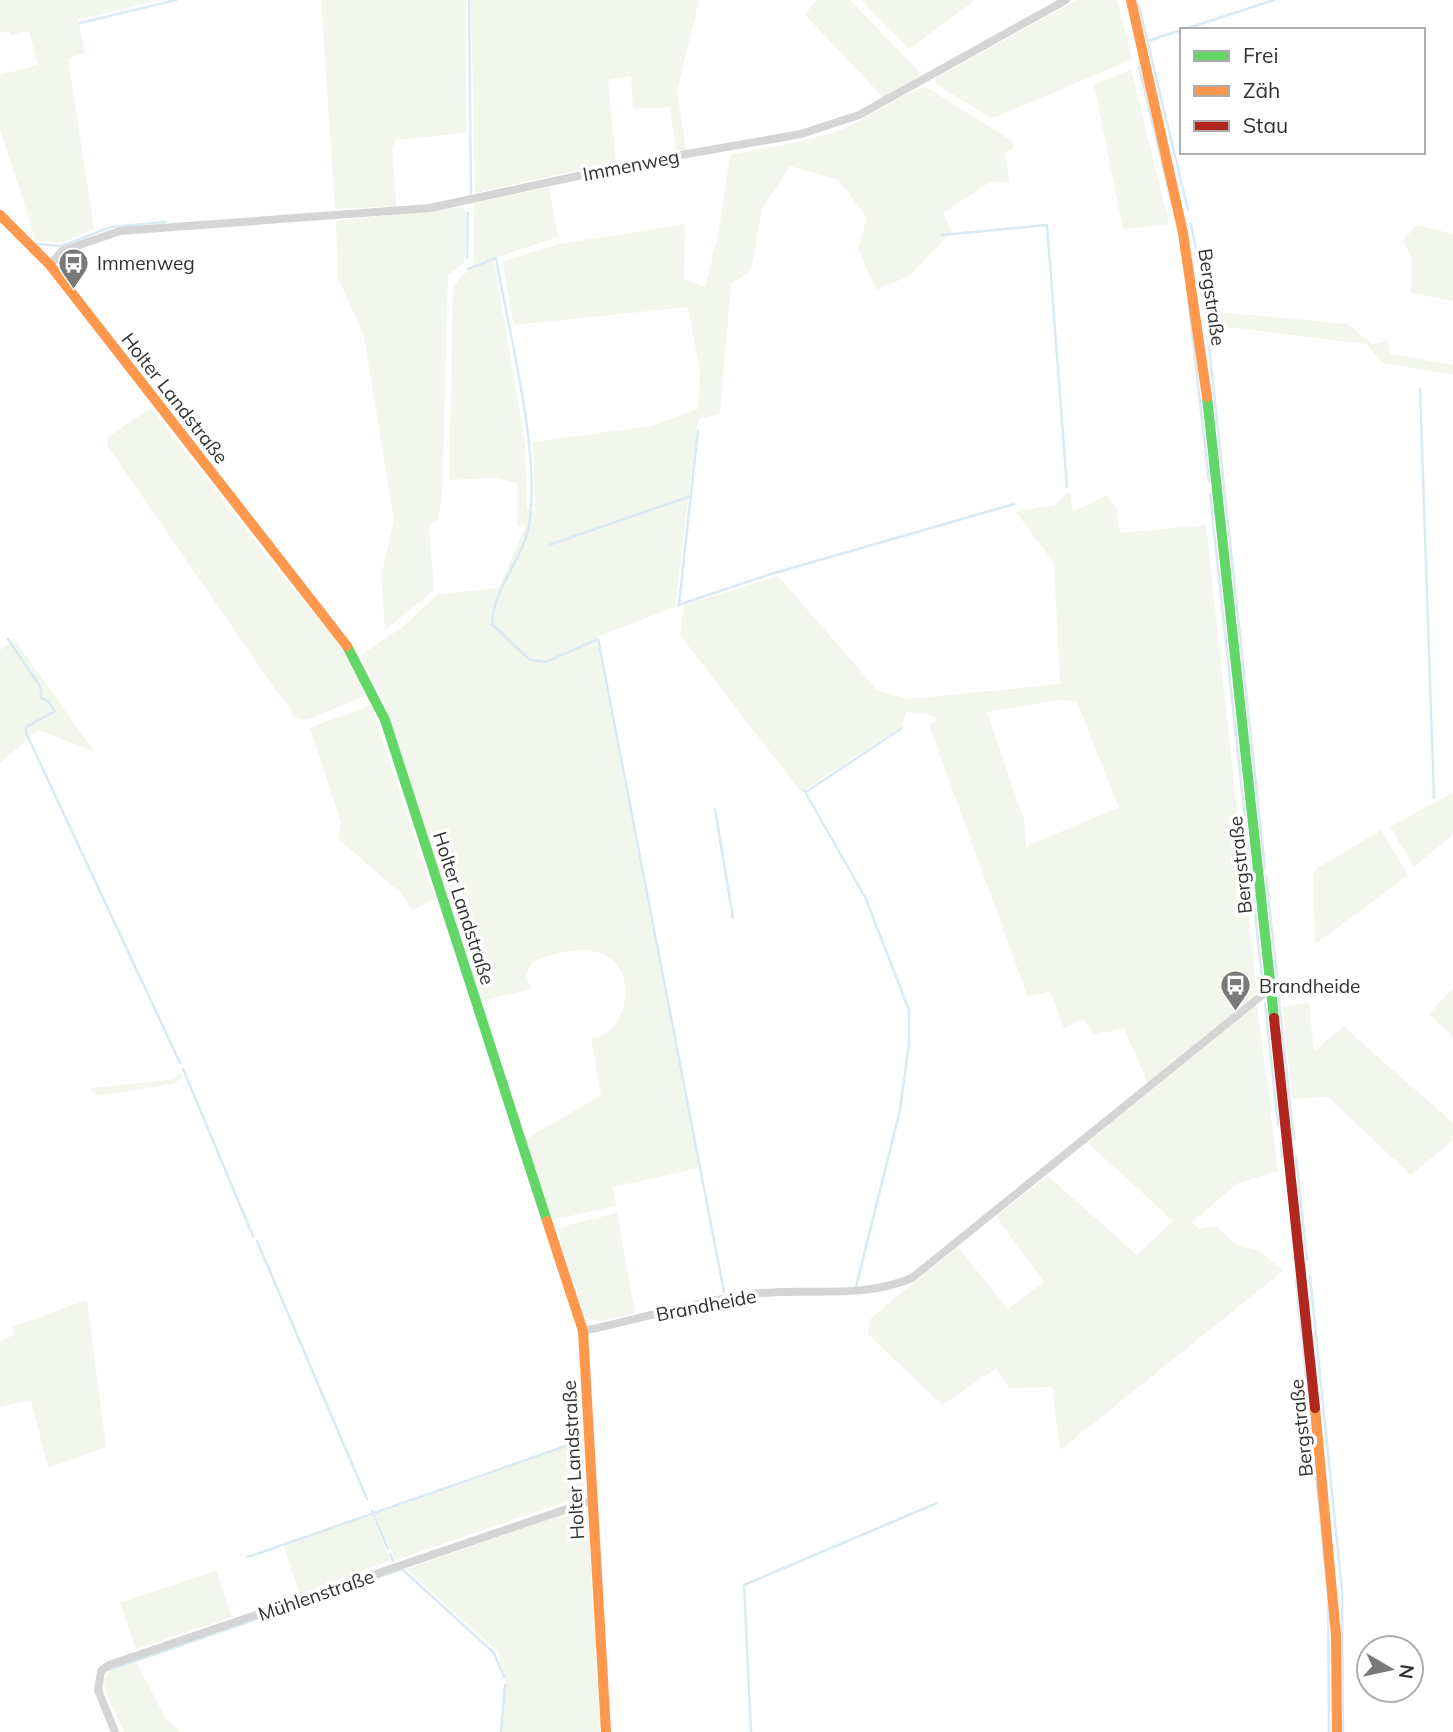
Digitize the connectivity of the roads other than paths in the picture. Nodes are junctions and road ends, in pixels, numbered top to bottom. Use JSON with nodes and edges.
{"nodes":[{"id":1,"x":1066,"y":0,"type":"edge"},
{"id":2,"x":1130,"y":0,"type":"edge"},
{"id":3,"x":0,"y":215,"type":"edge"},
{"id":4,"x":50,"y":265,"type":"junction"},
{"id":5,"x":1271,"y":988,"type":"junction"},
{"id":6,"x":583,"y":1331,"type":"junction"},
{"id":7,"x":593,"y":1500,"type":"junction"},
{"id":8,"x":115,"y":1732,"type":"edge"},
{"id":9,"x":606,"y":1732,"type":"edge"},
{"id":10,"x":1337,"y":1732,"type":"edge"}],
"edges":[{"from":1,"to":4,"type":"street","name":"Immenweg"},
{"from":2,"to":5,"type":"street","name":"Bergstraße"},
{"from":3,"to":4,"type":"street","name":"Holter Landstraße"},
{"from":4,"to":6,"type":"street","name":"Holter Landstraße"},
{"from":5,"to":6,"type":"street","name":"Brandheide"},
{"from":5,"to":10,"type":"street","name":"Bergstraße"},
{"from":6,"to":7,"type":"street","name":"Holter Landstraße"},
{"from":7,"to":8,"type":"street","name":"Mühlenstraße"},
{"from":7,"to":9,"type":"street","name":"Holter Landstraße"}]}
